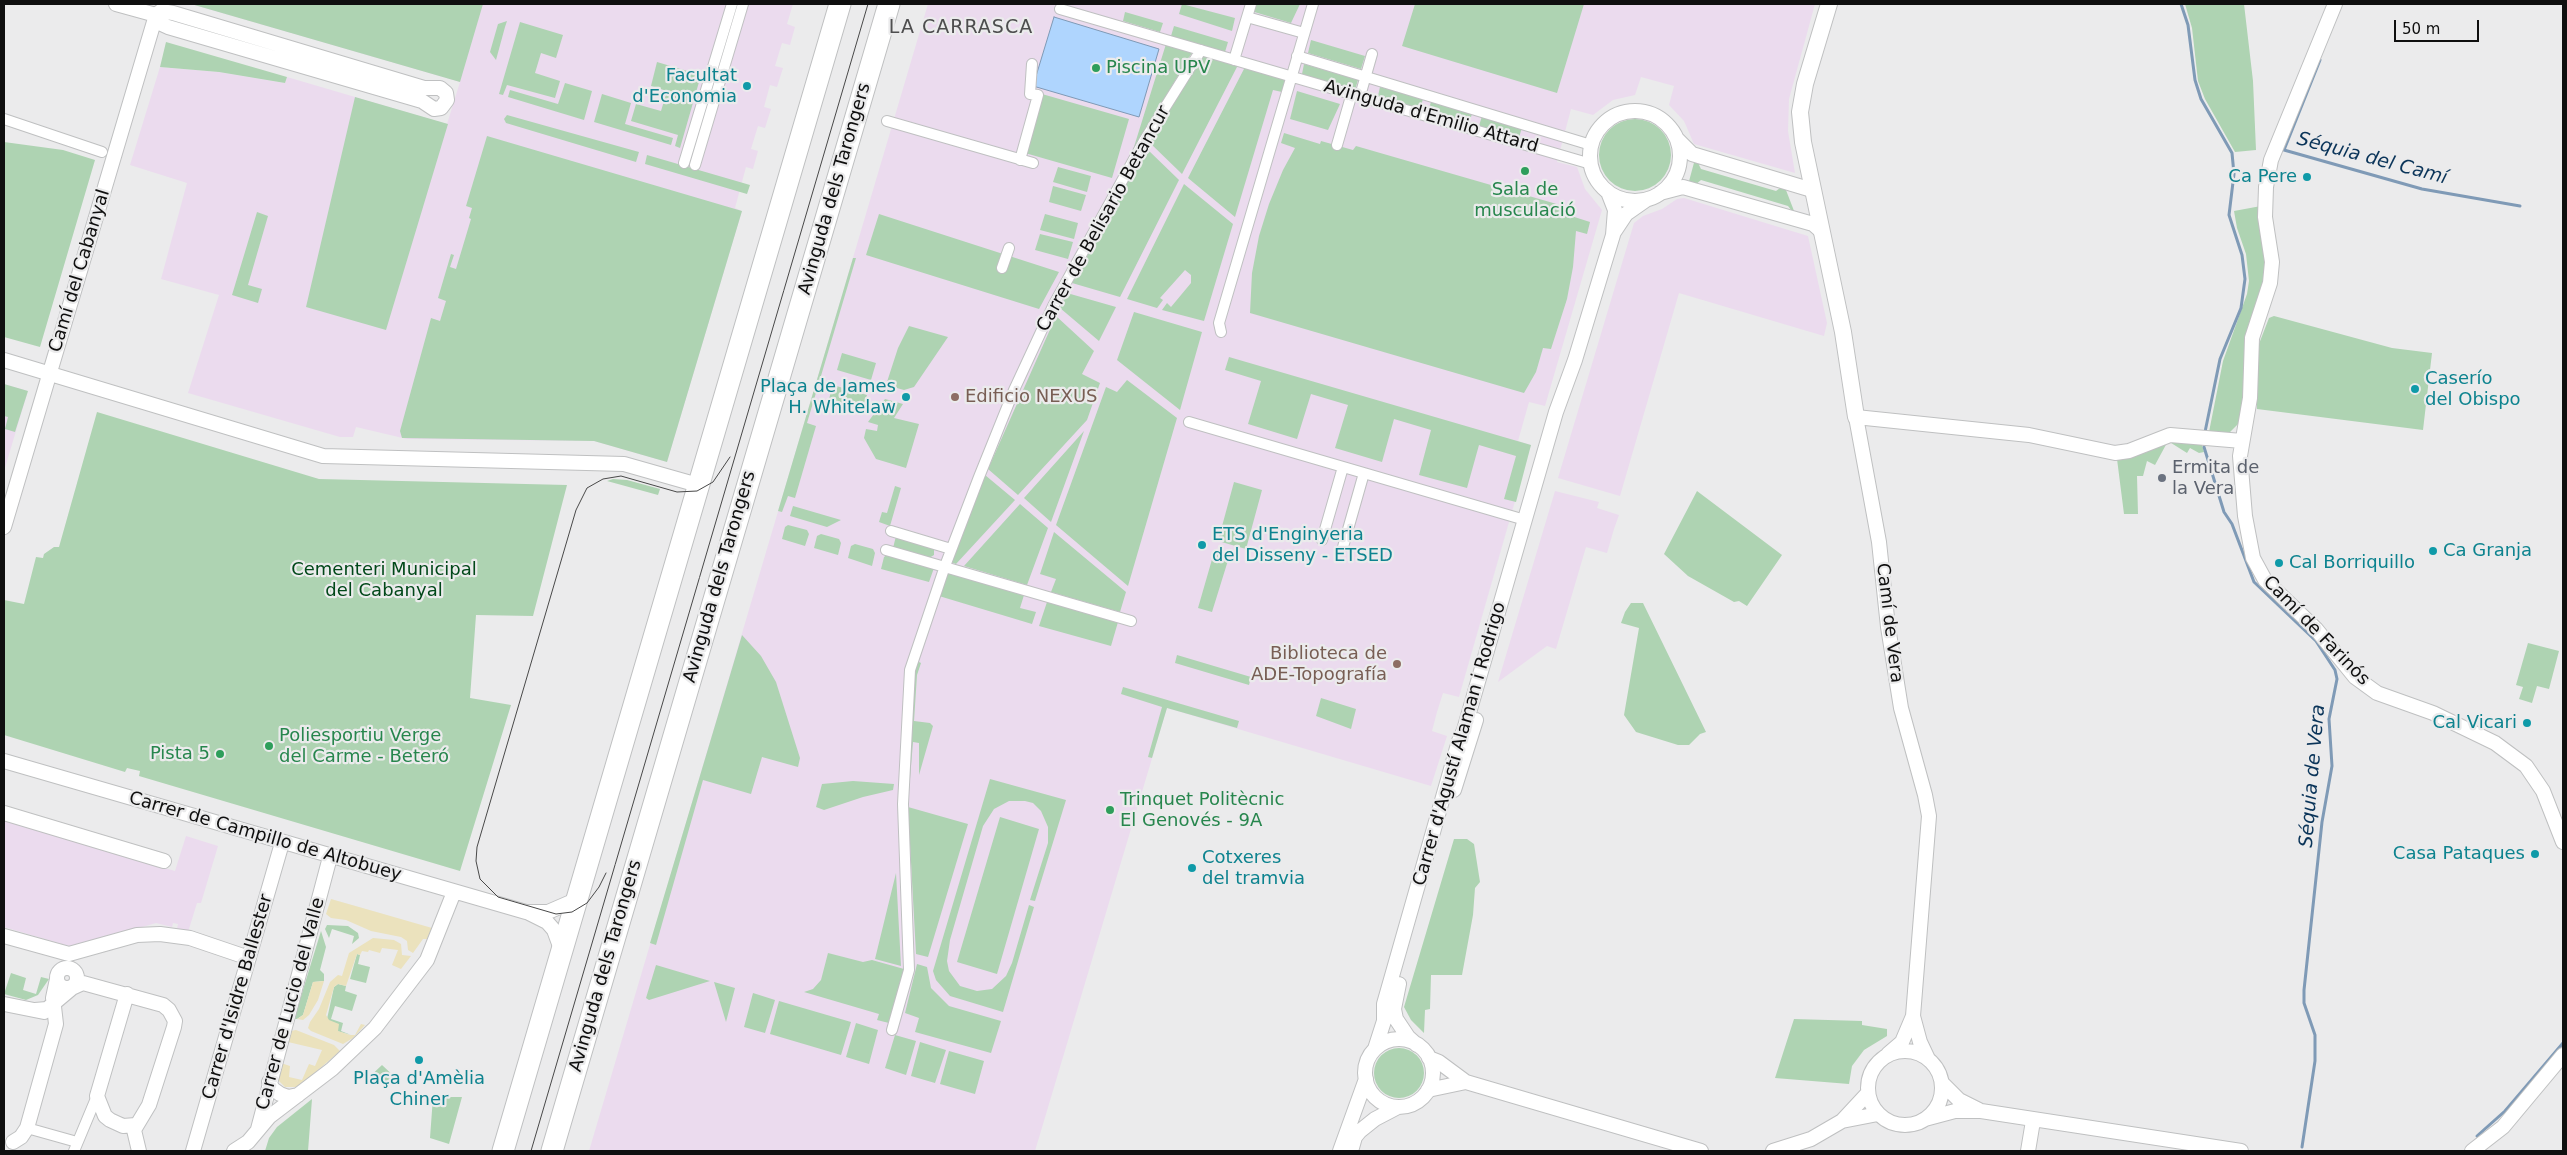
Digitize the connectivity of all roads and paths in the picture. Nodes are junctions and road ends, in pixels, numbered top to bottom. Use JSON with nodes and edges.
{"nodes":[{"id":1,"x":116,"y":4,"type":"edge"},
{"id":2,"x":732,"y":4,"type":"edge"},
{"id":3,"x":743,"y":4,"type":"edge"},
{"id":4,"x":840,"y":4,"type":"edge"},
{"id":5,"x":889,"y":4,"type":"edge"},
{"id":6,"x":1250,"y":4,"type":"edge"},
{"id":7,"x":1313,"y":4,"type":"edge"},
{"id":8,"x":1829,"y":4,"type":"edge"},
{"id":9,"x":2335,"y":4,"type":"edge"},
{"id":10,"x":1060,"y":9,"type":"dead end"},
{"id":11,"x":156,"y":16,"type":"junction"},
{"id":12,"x":1247,"y":17,"type":"junction"},
{"id":13,"x":1304,"y":33,"type":"junction"},
{"id":14,"x":1201,"y":50,"type":"junction"},
{"id":15,"x":1372,"y":54,"type":"dead end"},
{"id":16,"x":1297,"y":56,"type":"junction"},
{"id":17,"x":1234,"y":60,"type":"junction"},
{"id":18,"x":1032,"y":64,"type":"dead end"},
{"id":19,"x":1291,"y":76,"type":"junction"},
{"id":20,"x":1365,"y":76,"type":"junction"},
{"id":21,"x":1356,"y":94,"type":"junction"},
{"id":22,"x":4,"y":119,"type":"edge"},
{"id":23,"x":887,"y":121,"type":"dead end"},
{"id":24,"x":1676,"y":138,"type":"junction"},
{"id":25,"x":1591,"y":145,"type":"junction"},
{"id":26,"x":1337,"y":146,"type":"dead end"},
{"id":27,"x":102,"y":152,"type":"dead end"},
{"id":28,"x":1020,"y":160,"type":"junction"},
{"id":29,"x":684,"y":163,"type":"dead end"},
{"id":30,"x":1033,"y":163,"type":"dead end"},
{"id":31,"x":1591,"y":164,"type":"junction"},
{"id":32,"x":1807,"y":164,"type":"junction"},
{"id":33,"x":695,"y":165,"type":"dead end"},
{"id":34,"x":1788,"y":183,"type":"junction"},
{"id":35,"x":1608,"y":192,"type":"junction"},
{"id":36,"x":1654,"y":196,"type":"junction"},
{"id":37,"x":1813,"y":196,"type":"junction"},
{"id":38,"x":1799,"y":220,"type":"junction"},
{"id":39,"x":1821,"y":231,"type":"junction"},
{"id":40,"x":1613,"y":234,"type":"junction"},
{"id":41,"x":1009,"y":248,"type":"dead end"},
{"id":42,"x":1002,"y":268,"type":"dead end"},
{"id":43,"x":1221,"y":332,"type":"dead end"},
{"id":44,"x":4,"y":360,"type":"edge"},
{"id":45,"x":1574,"y":360,"type":"junction"},
{"id":46,"x":50,"y":373,"type":"junction"},
{"id":47,"x":1856,"y":417,"type":"junction"},
{"id":48,"x":1189,"y":422,"type":"dead end"},
{"id":49,"x":1549,"y":440,"type":"junction"},
{"id":50,"x":2242,"y":441,"type":"junction"},
{"id":51,"x":1343,"y":467,"type":"junction"},
{"id":52,"x":1359,"y":471,"type":"junction"},
{"id":53,"x":698,"y":485,"type":"junction"},
{"id":54,"x":1525,"y":520,"type":"junction"},
{"id":55,"x":4,"y":527,"type":"edge"},
{"id":56,"x":891,"y":531,"type":"dead end"},
{"id":57,"x":1322,"y":540,"type":"dead end"},
{"id":58,"x":1343,"y":546,"type":"dead end"},
{"id":59,"x":950,"y":549,"type":"junction"},
{"id":60,"x":886,"y":550,"type":"dead end"},
{"id":61,"x":944,"y":566,"type":"junction"},
{"id":62,"x":1511,"y":600,"type":"junction"},
{"id":63,"x":1132,"y":621,"type":"dead end"},
{"id":64,"x":4,"y":761,"type":"edge"},
{"id":65,"x":4,"y":814,"type":"edge"},
{"id":66,"x":2563,"y":842,"type":"edge"},
{"id":67,"x":282,"y":843,"type":"junction"},
{"id":68,"x":330,"y":856,"type":"junction"},
{"id":69,"x":164,"y":860,"type":"dead end"},
{"id":70,"x":454,"y":892,"type":"junction"},
{"id":71,"x":577,"y":896,"type":"junction"},
{"id":72,"x":526,"y":912,"type":"junction"},
{"id":73,"x":4,"y":936,"type":"edge"},
{"id":74,"x":561,"y":951,"type":"junction"},
{"id":75,"x":69,"y":955,"type":"junction"},
{"id":76,"x":249,"y":958,"type":"junction"},
{"id":77,"x":76,"y":971,"type":"junction"},
{"id":78,"x":59,"y":975,"type":"junction"},
{"id":79,"x":72,"y":988,"type":"junction"},
{"id":80,"x":127,"y":994,"type":"junction"},
{"id":81,"x":4,"y":1006,"type":"edge"},
{"id":82,"x":54,"y":1010,"type":"junction"},
{"id":83,"x":1913,"y":1016,"type":"junction"},
{"id":84,"x":892,"y":1030,"type":"dead end"},
{"id":85,"x":1417,"y":1045,"type":"junction"},
{"id":86,"x":1375,"y":1049,"type":"junction"},
{"id":87,"x":2563,"y":1055,"type":"edge"},
{"id":88,"x":1429,"y":1058,"type":"junction"},
{"id":89,"x":1884,"y":1058,"type":"junction"},
{"id":90,"x":1928,"y":1060,"type":"junction"},
{"id":91,"x":1366,"y":1079,"type":"junction"},
{"id":92,"x":269,"y":1082,"type":"junction"},
{"id":93,"x":1466,"y":1082,"type":"junction"},
{"id":94,"x":1942,"y":1082,"type":"junction"},
{"id":95,"x":1428,"y":1090,"type":"junction"},
{"id":96,"x":1868,"y":1093,"type":"junction"},
{"id":97,"x":298,"y":1095,"type":"junction"},
{"id":98,"x":97,"y":1096,"type":"junction"},
{"id":99,"x":1398,"y":1107,"type":"junction"},
{"id":100,"x":1981,"y":1111,"type":"junction"},
{"id":101,"x":1878,"y":1114,"type":"junction"},
{"id":102,"x":1925,"y":1120,"type":"junction"},
{"id":103,"x":1842,"y":1121,"type":"junction"},
{"id":104,"x":2033,"y":1121,"type":"junction"},
{"id":105,"x":136,"y":1125,"type":"junction"},
{"id":106,"x":27,"y":1128,"type":"junction"},
{"id":107,"x":258,"y":1131,"type":"junction"},
{"id":108,"x":10,"y":1143,"type":"edge"},
{"id":109,"x":75,"y":1147,"type":"edge"},
{"id":110,"x":139,"y":1151,"type":"edge"},
{"id":111,"x":193,"y":1151,"type":"edge"},
{"id":112,"x":234,"y":1151,"type":"edge"},
{"id":113,"x":252,"y":1151,"type":"edge"},
{"id":114,"x":503,"y":1151,"type":"edge"},
{"id":115,"x":552,"y":1151,"type":"edge"},
{"id":116,"x":1340,"y":1151,"type":"edge"},
{"id":117,"x":1351,"y":1151,"type":"edge"},
{"id":118,"x":1701,"y":1151,"type":"edge"},
{"id":119,"x":1773,"y":1151,"type":"edge"},
{"id":120,"x":2028,"y":1151,"type":"edge"},
{"id":121,"x":2241,"y":1151,"type":"edge"},
{"id":122,"x":2472,"y":1151,"type":"edge"}],
"edges":[{"from":1,"to":11,"type":"street"},
{"from":2,"to":29,"type":"street"},
{"from":3,"to":33,"type":"street"},
{"from":4,"to":53,"type":"main road"},
{"from":5,"to":115,"type":"main road","name":"Avinguda dels Tarongers"},
{"from":6,"to":12,"type":"street"},
{"from":7,"to":13,"type":"street"},
{"from":8,"to":32,"type":"street","name":"Camí de Vera"},
{"from":9,"to":50,"type":"street","name":"Camí de Farinós"},
{"from":10,"to":14,"type":"street","name":"Avinguda d'Emilio Attard"},
{"from":11,"to":11,"type":"street"},
{"from":11,"to":46,"type":"street","name":"Camí del Cabanyal"},
{"from":12,"to":13,"type":"street"},
{"from":12,"to":17,"type":"street"},
{"from":13,"to":16,"type":"street"},
{"from":14,"to":17,"type":"street","name":"Avinguda d'Emilio Attard"},
{"from":14,"to":59,"type":"street","name":"Carrer de Belisario Betancur"},
{"from":15,"to":20,"type":"street"},
{"from":16,"to":19,"type":"street"},
{"from":16,"to":20,"type":"street","name":"Avinguda d'Emilio Attard"},
{"from":17,"to":19,"type":"street","name":"Avinguda d'Emilio Attard"},
{"from":18,"to":28,"type":"street"},
{"from":19,"to":21,"type":"street","name":"Avinguda d'Emilio Attard"},
{"from":19,"to":43,"type":"street"},
{"from":20,"to":21,"type":"street"},
{"from":20,"to":25,"type":"street","name":"Avinguda d'Emilio Attard"},
{"from":21,"to":26,"type":"street"},
{"from":21,"to":31,"type":"street","name":"Avinguda d'Emilio Attard"},
{"from":22,"to":27,"type":"street"},
{"from":23,"to":28,"type":"street"},
{"from":24,"to":25,"type":"street"},
{"from":24,"to":34,"type":"street"},
{"from":24,"to":36,"type":"street"},
{"from":25,"to":31,"type":"street"},
{"from":28,"to":30,"type":"street"},
{"from":31,"to":35,"type":"street"},
{"from":32,"to":34,"type":"street"},
{"from":32,"to":37,"type":"street","name":"Camí de Vera"},
{"from":34,"to":37,"type":"street"},
{"from":35,"to":36,"type":"street"},
{"from":35,"to":40,"type":"street","name":"Carrer d'Agustí Alaman i Rodrigo"},
{"from":36,"to":38,"type":"street"},
{"from":36,"to":40,"type":"street","name":"Carrer d'Agustí Alaman i Rodrigo"},
{"from":37,"to":38,"type":"street"},
{"from":37,"to":39,"type":"street","name":"Camí de Vera"},
{"from":38,"to":39,"type":"street"},
{"from":39,"to":47,"type":"street","name":"Camí de Vera"},
{"from":40,"to":45,"type":"street","name":"Carrer d'Agustí Alaman i Rodrigo"},
{"from":41,"to":42,"type":"street"},
{"from":44,"to":46,"type":"street"},
{"from":45,"to":49,"type":"street","name":"Carrer d'Agustí Alaman i Rodrigo"},
{"from":45,"to":62,"type":"street","name":"Carrer d'Agustí Alaman i Rodrigo"},
{"from":46,"to":53,"type":"street"},
{"from":46,"to":55,"type":"street","name":"Camí del Cabanyal"},
{"from":47,"to":50,"type":"street"},
{"from":47,"to":83,"type":"street","name":"Camí de Vera"},
{"from":48,"to":51,"type":"street"},
{"from":49,"to":54,"type":"street","name":"Carrer d'Agustí Alaman i Rodrigo"},
{"from":49,"to":62,"type":"street","name":"Carrer d'Agustí Alaman i Rodrigo"},
{"from":50,"to":66,"type":"street","name":"Camí de Farinós"},
{"from":51,"to":52,"type":"street"},
{"from":51,"to":57,"type":"street"},
{"from":52,"to":54,"type":"street"},
{"from":52,"to":58,"type":"street"},
{"from":53,"to":71,"type":"main road"},
{"from":54,"to":86,"type":"street","name":"Carrer d'Agustí Alaman i Rodrigo"},
{"from":56,"to":59,"type":"street"},
{"from":59,"to":61,"type":"street","name":"Carrer de Belisario Betancur"},
{"from":60,"to":61,"type":"street"},
{"from":61,"to":63,"type":"street"},
{"from":61,"to":84,"type":"street","name":"Carrer de Belisario Betancur"},
{"from":62,"to":85,"type":"street","name":"Carrer d'Agustí Alaman i Rodrigo"},
{"from":64,"to":67,"type":"street","name":"Carrer de Campillo de Altobuey"},
{"from":65,"to":69,"type":"street"},
{"from":67,"to":68,"type":"street","name":"Carrer de Campillo de Altobuey"},
{"from":67,"to":76,"type":"street","name":"Carrer d'Isidre Ballester"},
{"from":68,"to":70,"type":"street","name":"Carrer de Campillo de Altobuey"},
{"from":68,"to":92,"type":"street","name":"Carrer de Lucio del Valle"},
{"from":70,"to":72,"type":"street","name":"Carrer de Campillo de Altobuey"},
{"from":70,"to":97,"type":"street"},
{"from":71,"to":72,"type":"street","name":"Carrer de Campillo de Altobuey"},
{"from":71,"to":74,"type":"main road"},
{"from":72,"to":74,"type":"street","name":"Carrer de Campillo de Altobuey"},
{"from":73,"to":75,"type":"street"},
{"from":74,"to":114,"type":"main road"},
{"from":75,"to":76,"type":"street"},
{"from":75,"to":77,"type":"street"},
{"from":75,"to":78,"type":"street"},
{"from":76,"to":111,"type":"street","name":"Carrer d'Isidre Ballester"},
{"from":77,"to":78,"type":"street"},
{"from":77,"to":79,"type":"street"},
{"from":78,"to":79,"type":"street"},
{"from":78,"to":82,"type":"street"},
{"from":79,"to":80,"type":"street"},
{"from":79,"to":82,"type":"street"},
{"from":80,"to":98,"type":"street"},
{"from":80,"to":105,"type":"street"},
{"from":81,"to":82,"type":"street"},
{"from":82,"to":106,"type":"street"},
{"from":83,"to":89,"type":"street","name":"Camí de Vera"},
{"from":83,"to":90,"type":"street","name":"Camí de Vera"},
{"from":85,"to":86,"type":"street"},
{"from":85,"to":88,"type":"street"},
{"from":86,"to":91,"type":"street"},
{"from":87,"to":122,"type":"street"},
{"from":88,"to":93,"type":"street"},
{"from":88,"to":95,"type":"street"},
{"from":89,"to":90,"type":"street"},
{"from":89,"to":96,"type":"street"},
{"from":90,"to":94,"type":"street"},
{"from":91,"to":99,"type":"street"},
{"from":91,"to":116,"type":"street"},
{"from":92,"to":97,"type":"street"},
{"from":92,"to":107,"type":"street","name":"Carrer de Lucio del Valle"},
{"from":93,"to":95,"type":"street"},
{"from":93,"to":118,"type":"street"},
{"from":94,"to":100,"type":"street"},
{"from":94,"to":102,"type":"street"},
{"from":95,"to":99,"type":"street"},
{"from":96,"to":101,"type":"street"},
{"from":96,"to":103,"type":"street"},
{"from":97,"to":107,"type":"street"},
{"from":98,"to":105,"type":"street"},
{"from":98,"to":109,"type":"street"},
{"from":99,"to":117,"type":"street"},
{"from":100,"to":102,"type":"street"},
{"from":100,"to":104,"type":"street"},
{"from":101,"to":102,"type":"street"},
{"from":101,"to":103,"type":"street"},
{"from":103,"to":119,"type":"street"},
{"from":104,"to":120,"type":"street"},
{"from":104,"to":121,"type":"street"},
{"from":105,"to":110,"type":"street"},
{"from":106,"to":108,"type":"street"},
{"from":106,"to":109,"type":"street"},
{"from":107,"to":112,"type":"street"},
{"from":107,"to":113,"type":"street","name":"Carrer de Lucio del Valle"}]}
